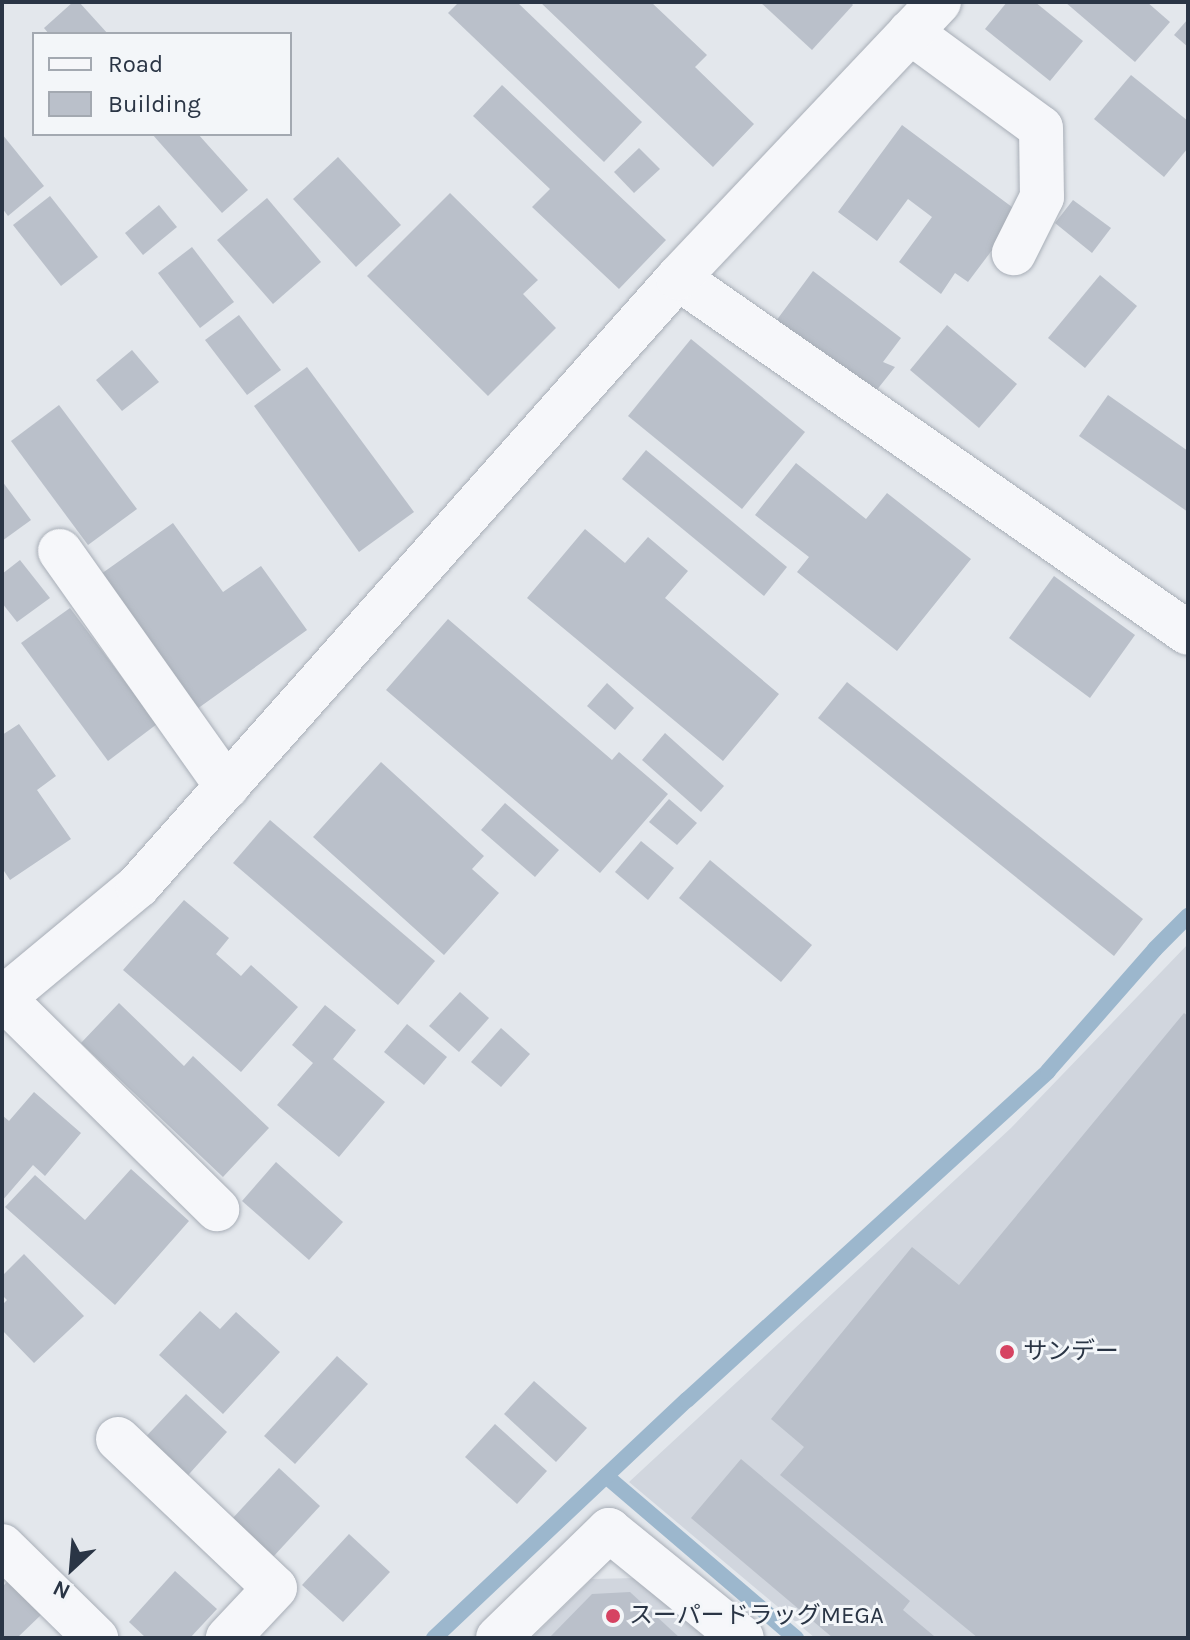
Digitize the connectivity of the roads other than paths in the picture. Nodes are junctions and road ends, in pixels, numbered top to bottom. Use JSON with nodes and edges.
{"nodes":[{"id":1,"x":925,"y":17,"type":"edge"},
{"id":2,"x":1014,"y":253,"type":"dead end"},
{"id":3,"x":678,"y":278,"type":"junction"},
{"id":4,"x":60,"y":551,"type":"dead end"},
{"id":5,"x":1188,"y":633,"type":"edge"},
{"id":6,"x":227,"y":787,"type":"junction"},
{"id":7,"x":3,"y":999,"type":"edge"},
{"id":8,"x":217,"y":1209,"type":"dead end"},
{"id":9,"x":118,"y":1439,"type":"dead end"},
{"id":10,"x":2,"y":1546,"type":"edge"},
{"id":11,"x":96,"y":1638,"type":"edge"},
{"id":12,"x":228,"y":1638,"type":"edge"},
{"id":13,"x":498,"y":1638,"type":"edge"},
{"id":14,"x":742,"y":1638,"type":"edge"}],
"edges":[{"from":1,"to":2,"type":"street"},
{"from":1,"to":3,"type":"street"},
{"from":3,"to":5,"type":"street"},
{"from":3,"to":6,"type":"street"},
{"from":4,"to":6,"type":"street"},
{"from":6,"to":7,"type":"street"},
{"from":7,"to":8,"type":"street"},
{"from":9,"to":12,"type":"street"},
{"from":10,"to":11,"type":"street"},
{"from":13,"to":14,"type":"street"}]}
